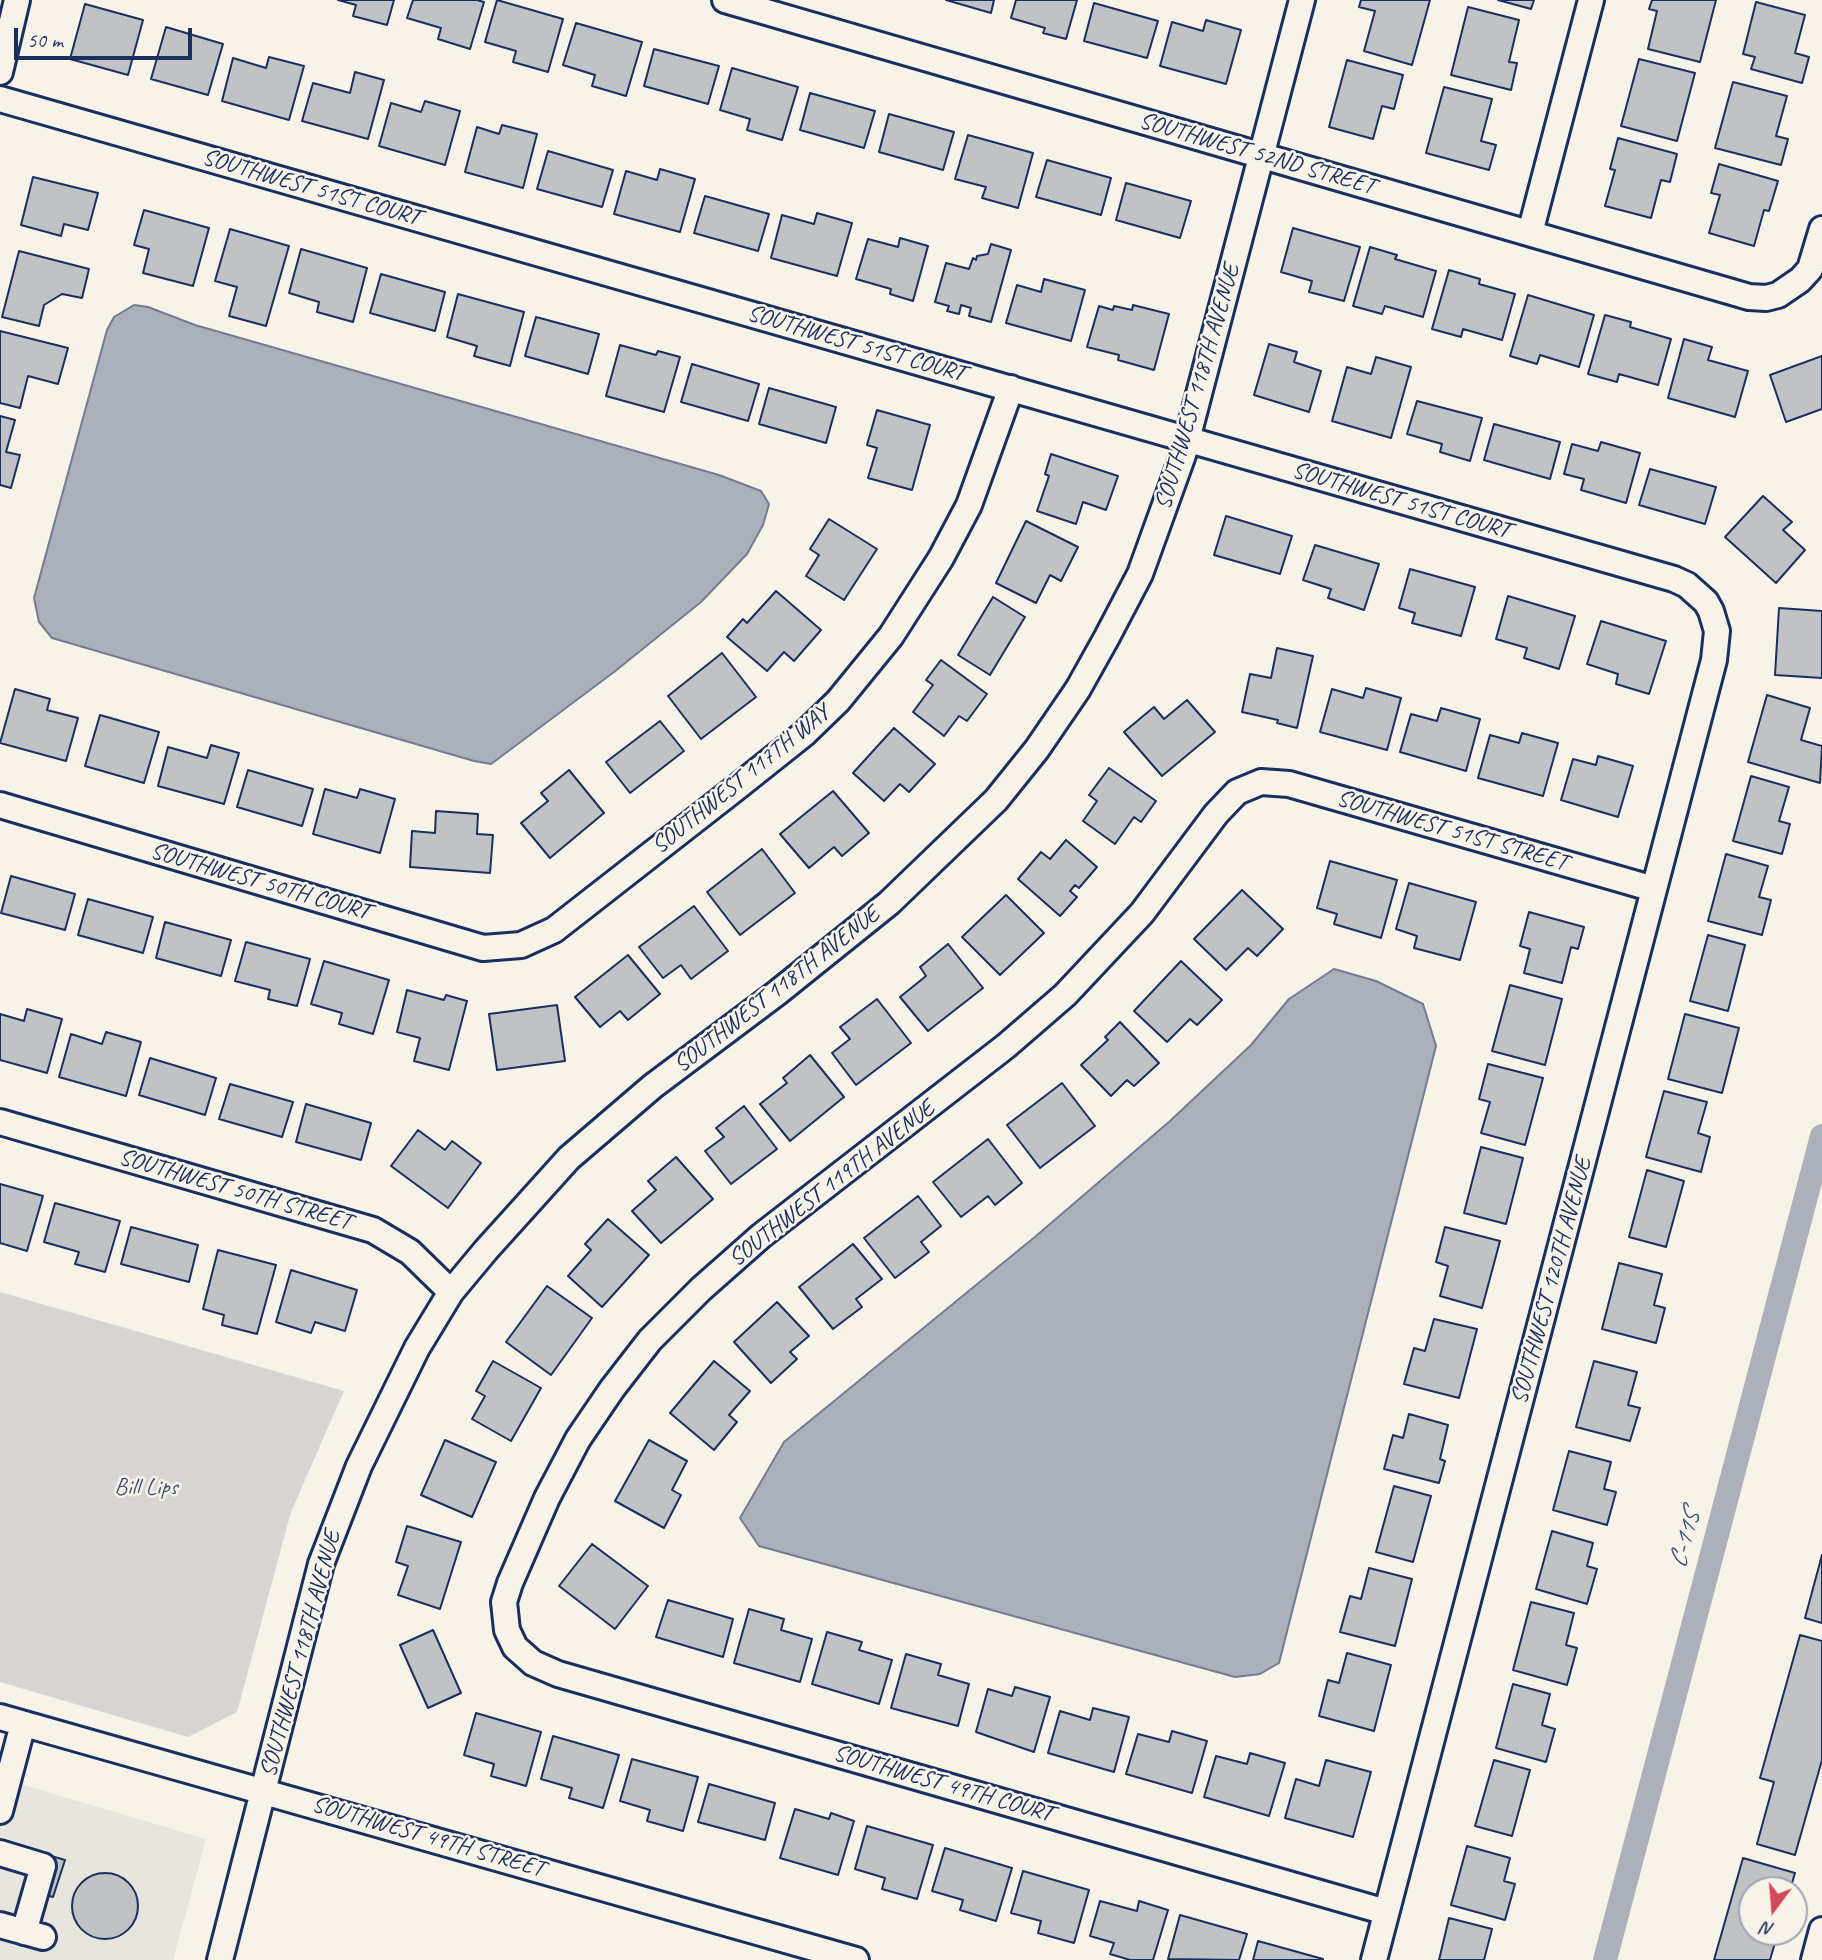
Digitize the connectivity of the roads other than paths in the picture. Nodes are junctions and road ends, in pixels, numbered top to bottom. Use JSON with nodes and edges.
{"nodes":[{"id":1,"x":17,"y":0,"type":"edge"},
{"id":2,"x":725,"y":0,"type":"edge"},
{"id":3,"x":1301,"y":0,"type":"edge"},
{"id":4,"x":1591,"y":0,"type":"edge"},
{"id":5,"x":0,"y":72,"type":"edge"},
{"id":6,"x":0,"y":99,"type":"edge"},
{"id":7,"x":1261,"y":155,"type":"junction"},
{"id":8,"x":1822,"y":229,"type":"edge"},
{"id":9,"x":1530,"y":233,"type":"junction"},
{"id":10,"x":1011,"y":388,"type":"junction"},
{"id":11,"x":1188,"y":439,"type":"junction"},
{"id":12,"x":1706,"y":602,"type":"joint"},
{"id":13,"x":1248,"y":786,"type":"joint"},
{"id":14,"x":0,"y":805,"type":"edge"},
{"id":15,"x":1654,"y":889,"type":"junction"},
{"id":16,"x":522,"y":945,"type":"joint"},
{"id":17,"x":0,"y":1122,"type":"edge"},
{"id":18,"x":451,"y":1292,"type":"junction"},
{"id":19,"x":511,"y":1639,"type":"joint"},
{"id":20,"x":12,"y":1720,"type":"edge"},
{"id":21,"x":264,"y":1790,"type":"junction"},
{"id":22,"x":0,"y":1811,"type":"edge"},
{"id":23,"x":0,"y":1853,"type":"edge"},
{"id":24,"x":1386,"y":1912,"type":"junction"},
{"id":25,"x":1822,"y":1930,"type":"edge"},
{"id":26,"x":22,"y":1931,"type":"edge"},
{"id":27,"x":220,"y":1960,"type":"edge"},
{"id":28,"x":856,"y":1960,"type":"edge"},
{"id":29,"x":1374,"y":1960,"type":"edge"},
{"id":30,"x":1816,"y":1960,"type":"edge"}],
"edges":[{"from":1,"to":5,"type":"street"},
{"from":2,"to":7,"type":"street","name":"SOUTHWEST 52ND STREET"},
{"from":3,"to":7,"type":"street","name":"SOUTHWEST 118TH AVENUE"},
{"from":4,"to":9,"type":"street"},
{"from":6,"to":10,"type":"street","name":"SOUTHWEST 51ST COURT"},
{"from":7,"to":9,"type":"street","name":"SOUTHWEST 52ND STREET"},
{"from":7,"to":11,"type":"street","name":"SOUTHWEST 118TH AVENUE"},
{"from":8,"to":9,"type":"street","name":"SOUTHWEST 52ND STREET"},
{"from":10,"to":11,"type":"street","name":"SOUTHWEST 51ST COURT"},
{"from":10,"to":16,"type":"street","name":"SOUTHWEST 117TH WAY"},
{"from":11,"to":12,"type":"street","name":"SOUTHWEST 51ST COURT"},
{"from":11,"to":18,"type":"street","name":"SOUTHWEST 118TH AVENUE"},
{"from":12,"to":15,"type":"street","name":"SOUTHWEST 120TH AVENUE"},
{"from":13,"to":15,"type":"street","name":"SOUTHWEST 51ST STREET"},
{"from":13,"to":19,"type":"street","name":"SOUTHWEST 119TH AVENUE"},
{"from":14,"to":16,"type":"street","name":"SOUTHWEST 50TH COURT"},
{"from":15,"to":24,"type":"street","name":"SOUTHWEST 120TH AVENUE"},
{"from":17,"to":18,"type":"street","name":"SOUTHWEST 50TH STREET"},
{"from":18,"to":21,"type":"street","name":"SOUTHWEST 118TH AVENUE"},
{"from":19,"to":24,"type":"street","name":"SOUTHWEST 49TH COURT"},
{"from":20,"to":21,"type":"street","name":"SOUTHWEST 49TH STREET"},
{"from":20,"to":22,"type":"street"},
{"from":21,"to":27,"type":"street","name":"SOUTHWEST 118TH AVENUE"},
{"from":21,"to":28,"type":"street","name":"SOUTHWEST 49TH STREET"},
{"from":23,"to":26,"type":"street"},
{"from":24,"to":29,"type":"street","name":"SOUTHWEST 120TH AVENUE"},
{"from":25,"to":30,"type":"street"}]}
